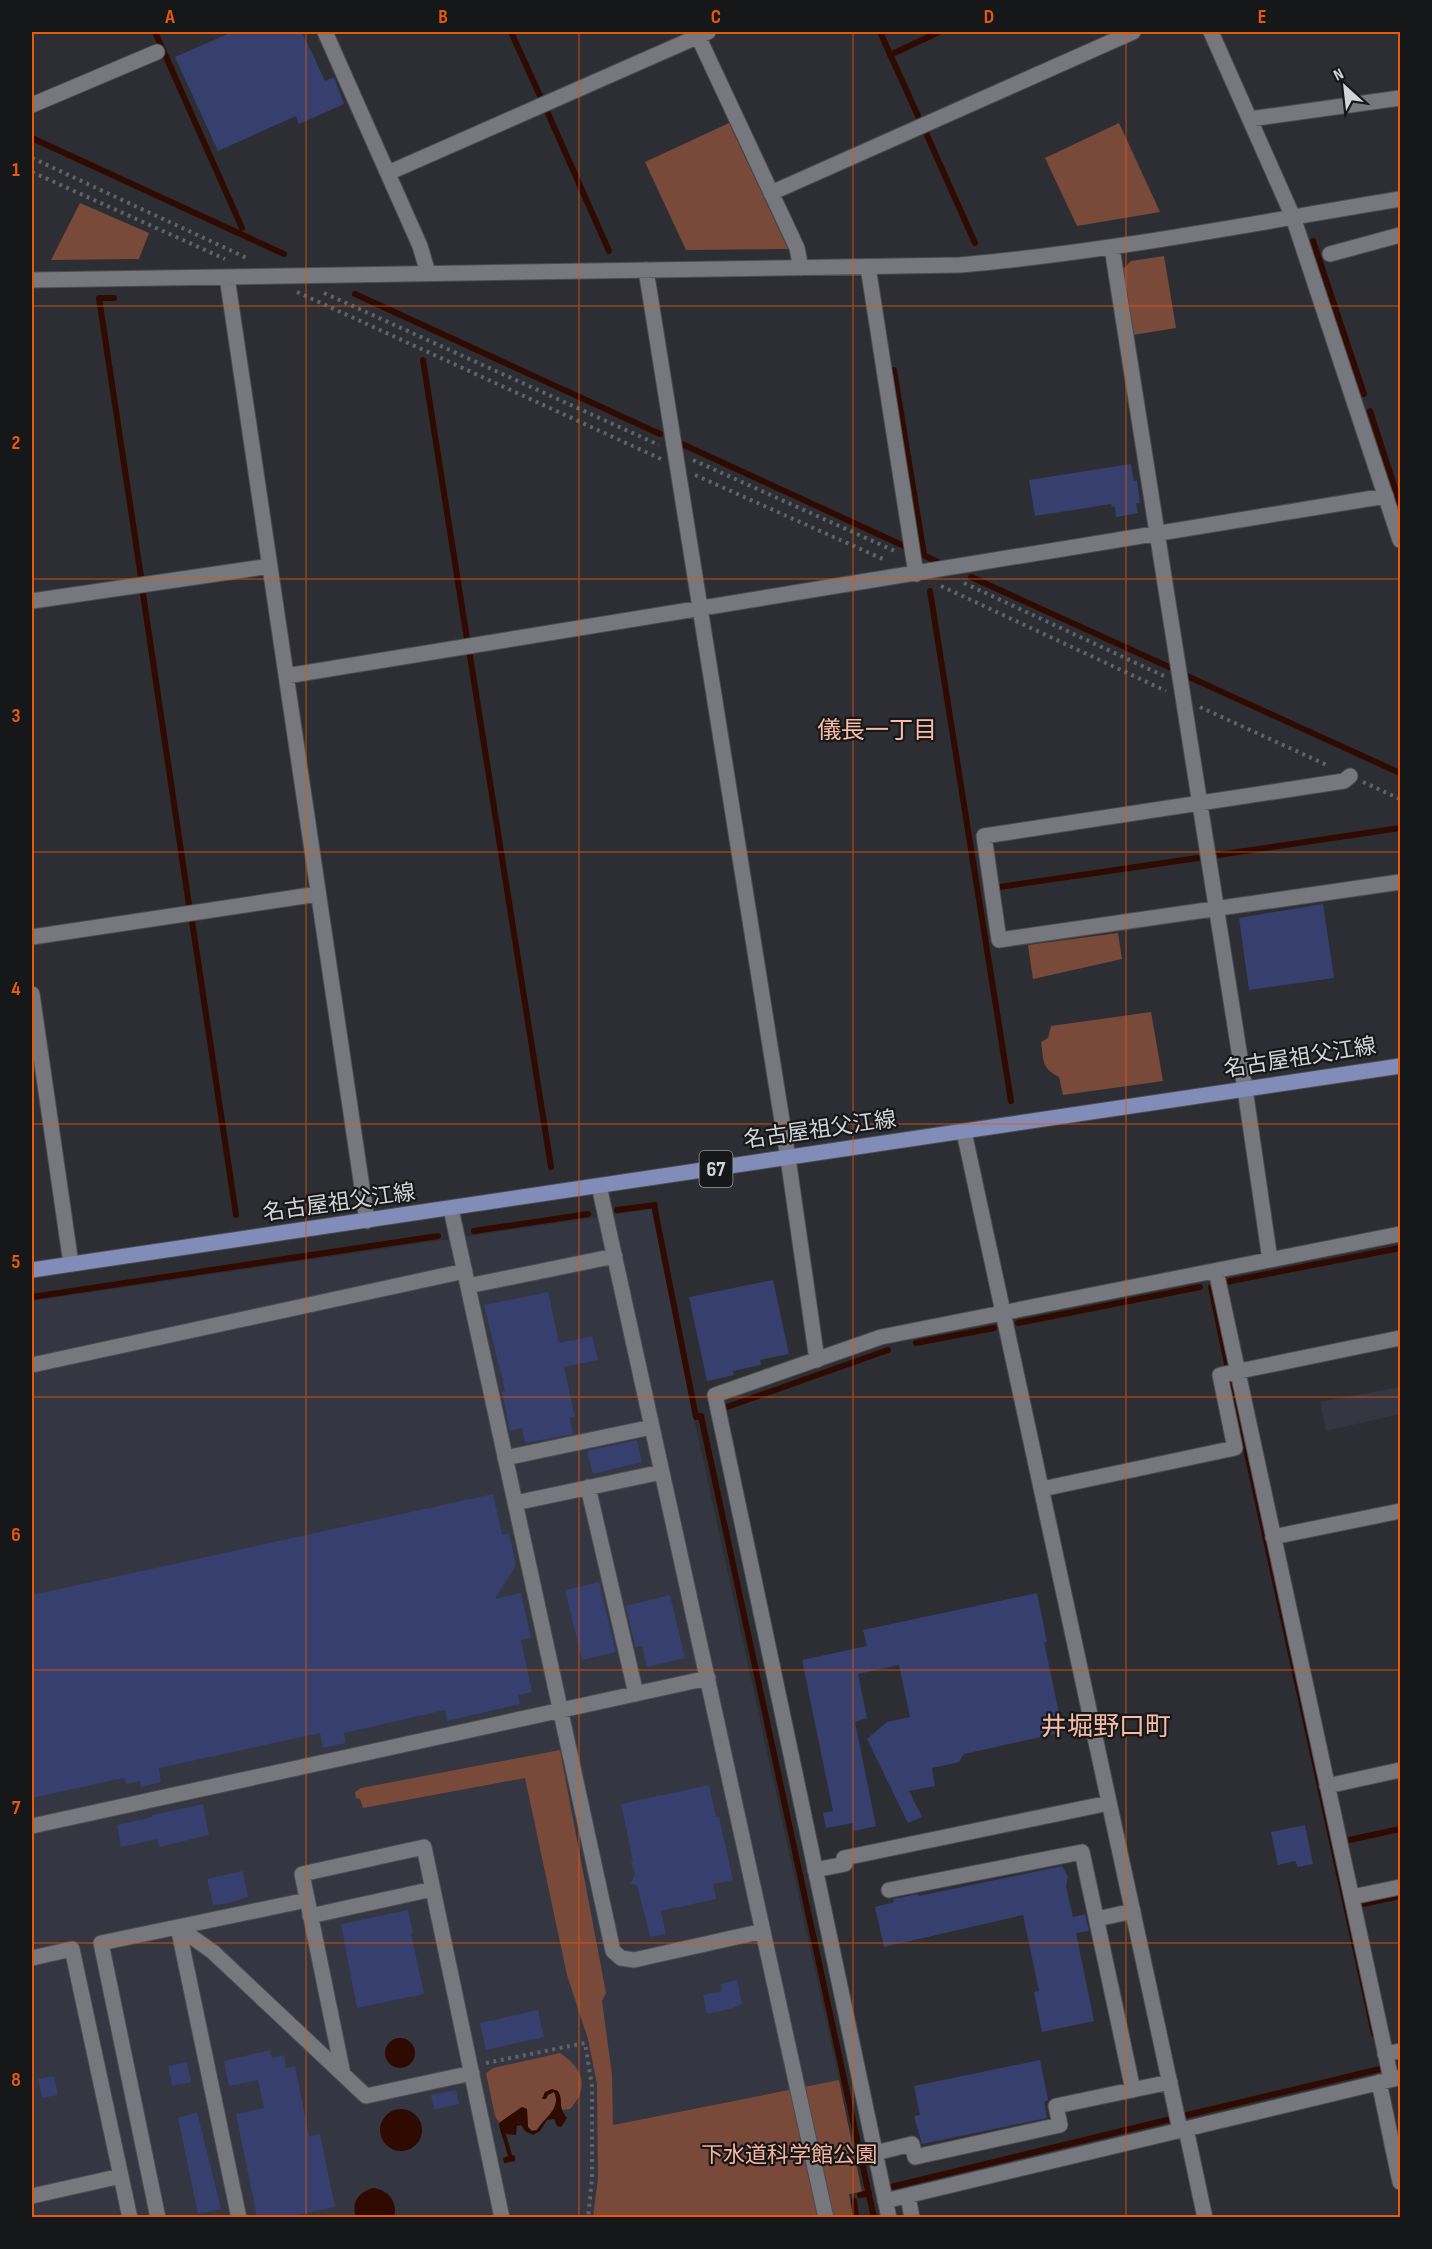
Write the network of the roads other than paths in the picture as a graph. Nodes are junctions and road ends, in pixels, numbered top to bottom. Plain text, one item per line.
1 (325, 32) edge
2 (1133, 32) edge
3 (1211, 32) edge
4 (700, 33) edge
5 (157, 51) dead end
6 (1401, 98) edge
7 (32, 105) edge
8 (1250, 119) junction
9 (388, 173) junction
10 (771, 193) junction
11 (1401, 199) edge
12 (1293, 217) junction
13 (1401, 235) edge
14 (1112, 248) junction
15 (1330, 254) dead end
16 (868, 267) junction
17 (801, 268) junction
18 (229, 269) junction
19 (646, 270) junction
20 (428, 273) junction
21 (32, 280) edge
22 (1386, 496) junction
23 (1157, 535) junction
24 (1401, 540) edge
25 (270, 566) junction
26 (915, 567) junction
27 (32, 601) edge
28 (700, 610) junction
29 (286, 676) junction
30 (1350, 776) road end
31 (1199, 802) junction
32 (1401, 882) edge
33 (318, 894) junction
34 (1216, 908) junction
35 (32, 937) edge
36 (32, 994) edge
37 (1401, 1066) edge
38 (1245, 1089) junction
39 (964, 1132) junction
40 (788, 1158) junction
41 (599, 1186) junction
42 (451, 1209) junction
43 (367, 1221) junction
44 (1401, 1234) edge
45 (615, 1256) junction
46 (1270, 1260) junction
47 (71, 1264) junction
48 (32, 1270) edge
49 (1216, 1271) junction
50 (466, 1278) junction
51 (1003, 1313) junction
52 (1401, 1338) edge
53 (817, 1360) junction
54 (32, 1365) edge
55 (1237, 1371) junction
56 (652, 1427) junction
57 (505, 1458) junction
58 (662, 1472) junction
59 (588, 1487) junction
60 (1042, 1490) junction
61 (515, 1503) junction
62 (1401, 1510) edge
63 (1273, 1537) junction
64 (708, 1678) junction
65 (636, 1694) junction
66 (561, 1711) junction
67 (1401, 1770) edge
68 (1327, 1786) junction
69 (1109, 1803) junction
70 (32, 1826) edge
71 (815, 1870) junction
72 (1401, 1887) edge
73 (433, 1889) junction
74 (889, 1890) dead end
75 (1352, 1897) junction
76 (307, 1900) junction
77 (1133, 1911) junction
78 (310, 1916) junction
79 (1097, 1918) junction
80 (178, 1927) junction
81 (763, 1930) junction
82 (32, 1958) edge
83 (1393, 2052) edge
84 (471, 2070) junction
85 (343, 2074) junction
86 (1390, 2080) edge
87 (1170, 2082) junction
88 (1133, 2090) junction
89 (1183, 2130) junction
90 (875, 2153) junction
91 (121, 2176) junction
92 (1401, 2182) edge
93 (32, 2196) edge
94 (908, 2196) junction
95 (885, 2201) junction
96 (130, 2217) edge
97 (158, 2217) edge
98 (239, 2217) edge
99 (502, 2217) edge
100 (826, 2217) edge
101 (889, 2217) edge
102 (912, 2217) edge
103 (1205, 2217) edge

1 - 9 street
2 - 10 street
3 - 8 street
4 - 9 street
4 - 10 street
5 - 7 street
6 - 8 street
8 - 12 street
9 - 20 street
10 - 17 street
11 - 12 street
12 - 14 street
12 - 22 street
13 - 15 street
14 - 16 street
14 - 23 street
16 - 17 street
16 - 26 street
17 - 19 street
18 - 20 street
18 - 21 street
18 - 25 street
19 - 20 street
19 - 28 street
22 - 23 street
22 - 24 street
23 - 26 street
23 - 31 street
25 - 27 street
25 - 29 street
26 - 28 street
28 - 29 street
28 - 40 street
29 - 33 street
30 - 31 street
31 - 34 street
31 - 34 street
32 - 34 street
33 - 35 street
33 - 43 street
34 - 38 street
36 - 47 street
37 - 38 main road, 名古屋祖父江線 / 67
38 - 39 main road, 名古屋祖父江線 / 67
38 - 46 street
39 - 40 main road, 名古屋祖父江線 / 67
39 - 51 street
40 - 41 main road, 名古屋祖父江線 / 67
40 - 53 street
41 - 42 main road, 名古屋祖父江線 / 67
41 - 45 street
42 - 43 main road, 名古屋祖父江線 / 67
42 - 50 street
43 - 47 main road, 名古屋祖父江線 / 67
44 - 46 street
45 - 50 street
45 - 56 street
46 - 49 street
47 - 48 main road, 名古屋祖父江線 / 67
49 - 51 street
49 - 55 street
50 - 54 street
50 - 57 street
51 - 53 street
51 - 60 street
52 - 55 street
53 - 71 street
55 - 60 street
55 - 63 street
56 - 57 street
56 - 58 street
57 - 61 street
58 - 59 street
58 - 64 street
59 - 61 street
59 - 65 street
60 - 69 street
61 - 66 street
62 - 63 street
63 - 68 street
64 - 65 street
64 - 81 street
65 - 66 street
66 - 70 street
66 - 81 street
67 - 68 street
68 - 75 street
69 - 71 street
69 - 77 street
71 - 90 street
72 - 75 street
73 - 76 street
73 - 78 street
73 - 84 street
74 - 79 street
75 - 83 street
76 - 78 street
76 - 80 street
77 - 79 street
77 - 87 street
78 - 85 street
79 - 88 street
80 - 85 street
80 - 97 street
80 - 98 street
81 - 100 street
82 - 91 street
83 - 86 street
84 - 85 street
84 - 99 street
86 - 89 street
86 - 92 street
87 - 88 street
87 - 89 street
88 - 90 street
89 - 94 street
89 - 103 street
90 - 95 street
91 - 93 street
91 - 96 street
94 - 95 street
94 - 102 street
95 - 101 street

